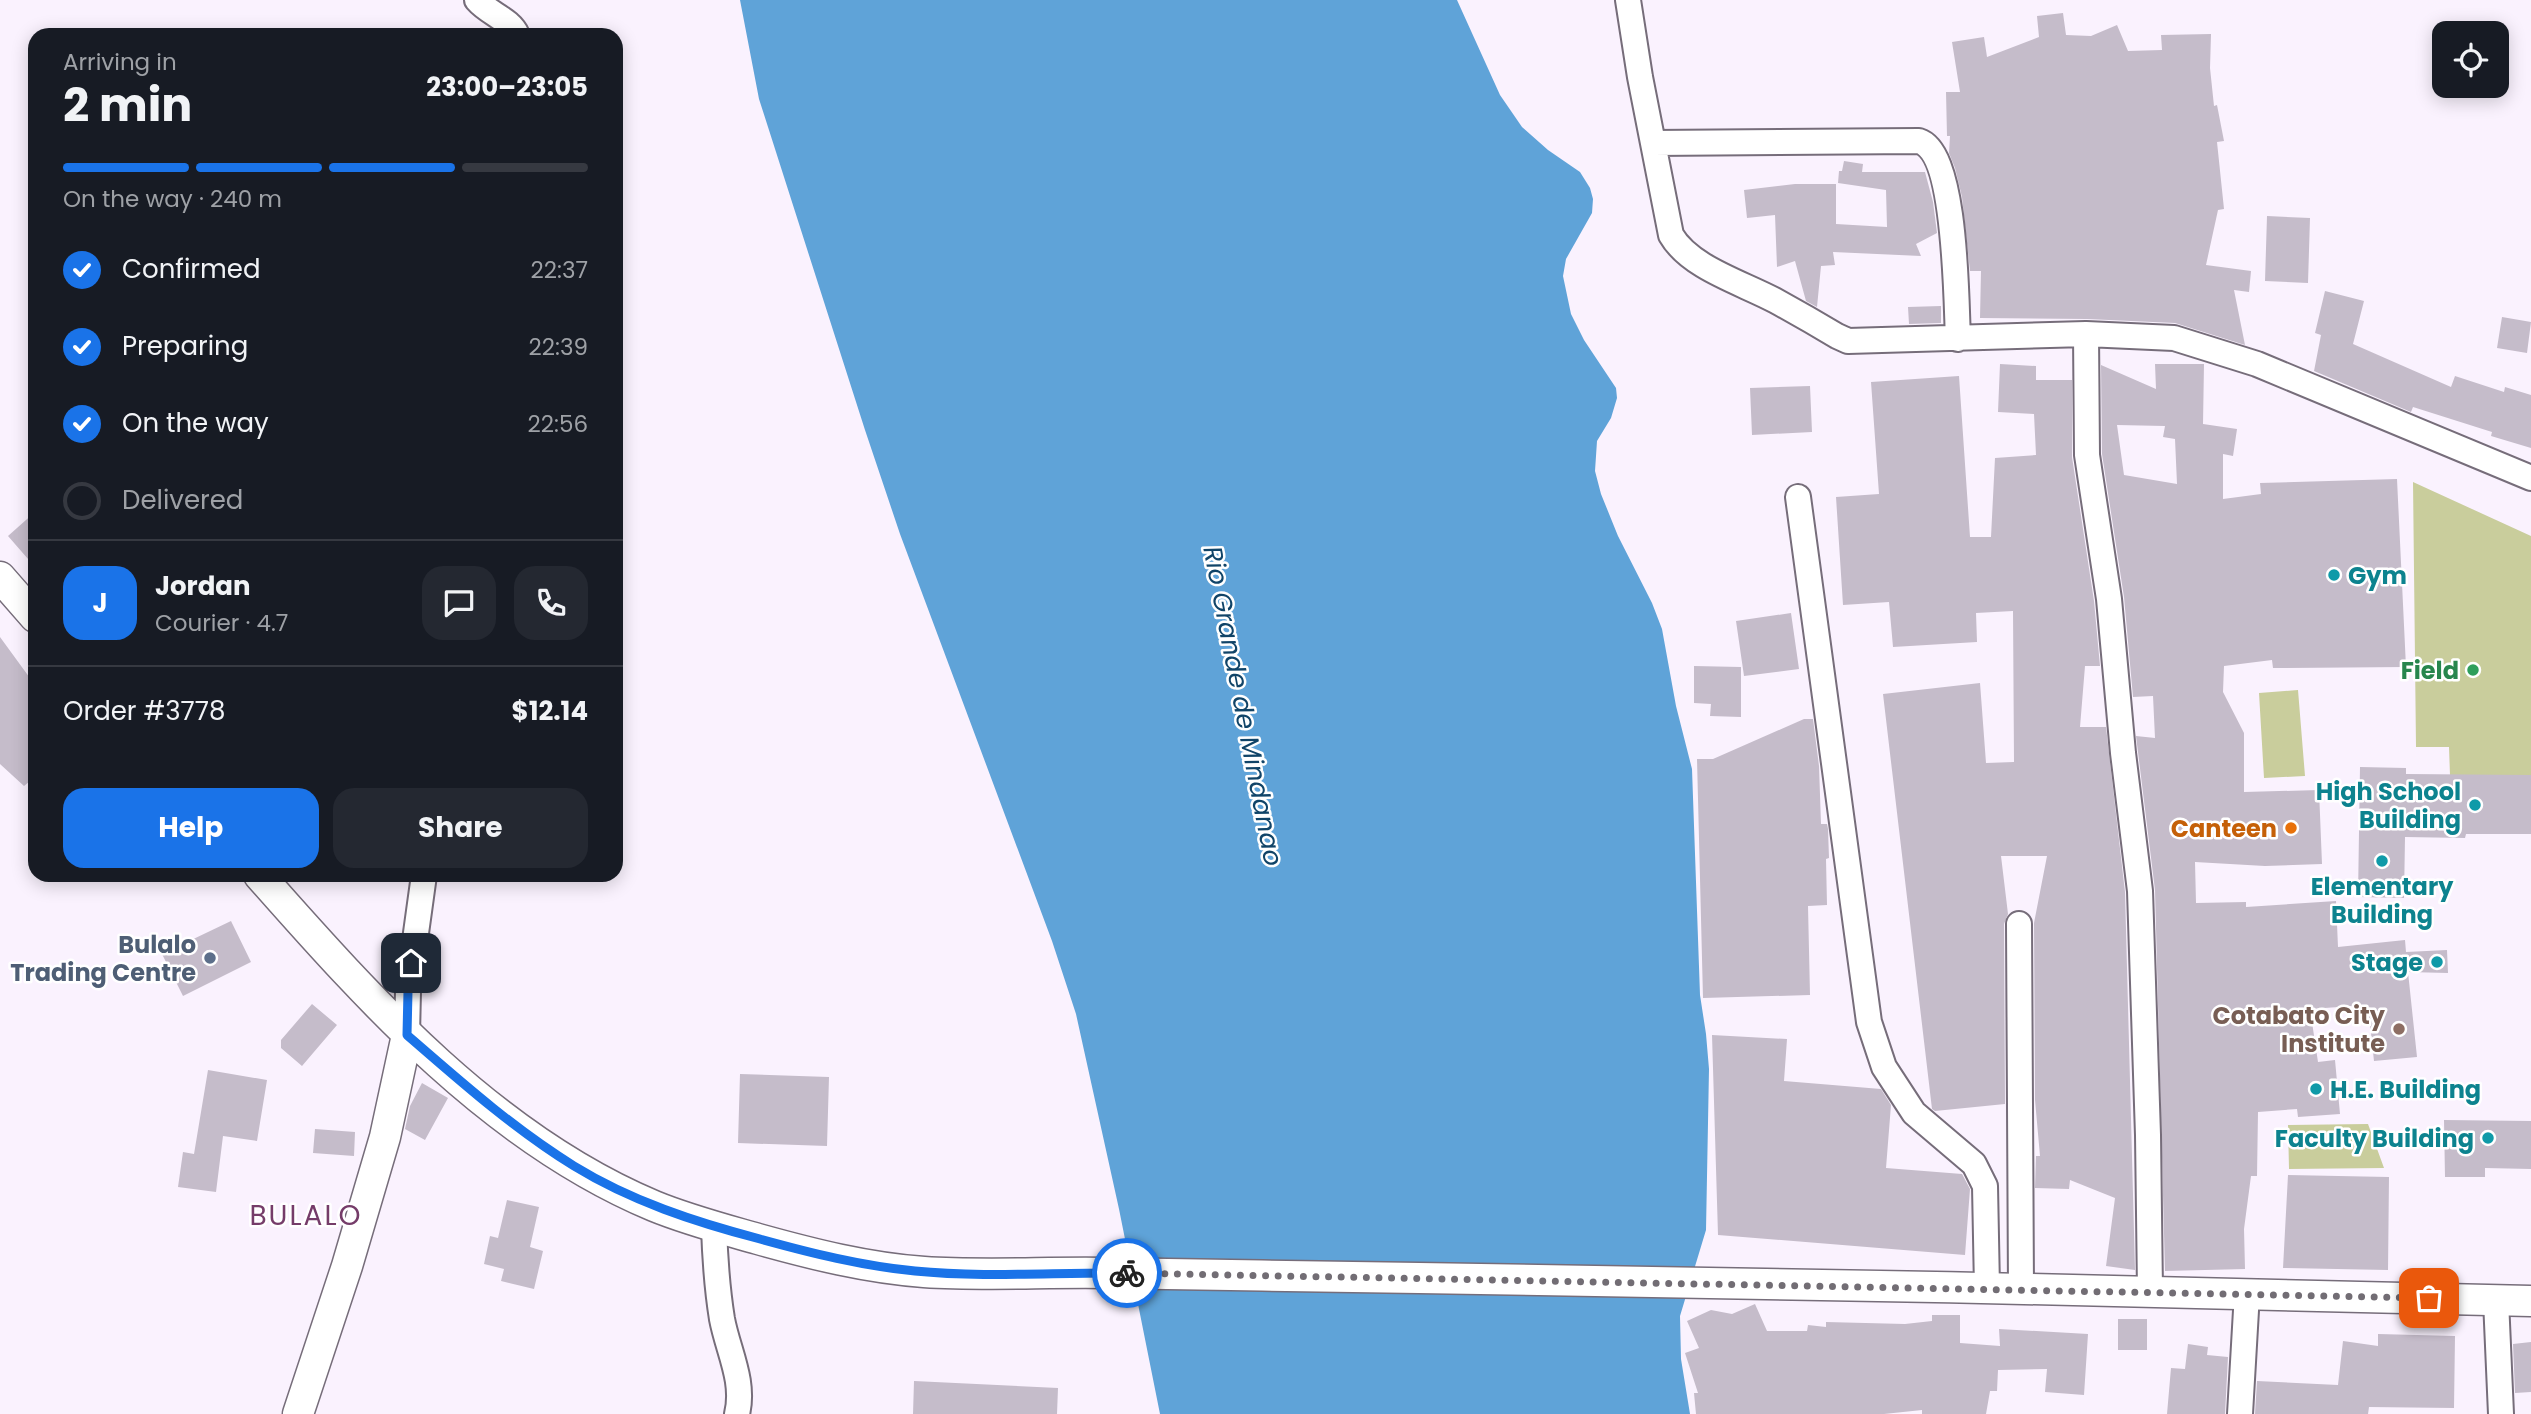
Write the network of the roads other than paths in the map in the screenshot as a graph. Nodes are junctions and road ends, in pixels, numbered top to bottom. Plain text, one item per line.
1 (477, 0) edge
2 (1628, 0) edge
3 (514, 28) edge
4 (1653, 143) junction
5 (2086, 334) junction
6 (1958, 339) junction
7 (2531, 478) edge
8 (1798, 497) dead end
9 (0, 577) edge
10 (28, 609) edge
11 (266, 882) edge
12 (423, 882) edge
13 (2019, 924) dead end
14 (407, 1035) junction
15 (714, 1227) junction
16 (1987, 1288) junction
17 (2021, 1289) junction
18 (2150, 1291) junction
19 (2247, 1293) junction
20 (2496, 1300) junction
21 (2531, 1301) edge
22 (298, 1414) edge
23 (737, 1414) edge
24 (2240, 1414) edge
25 (2501, 1414) edge

1 - 3 street
2 - 4 street
4 - 6 street
4 - 6 street
5 - 6 street
5 - 7 street
5 - 18 street
8 - 16 street
9 - 10 street
11 - 14 street
12 - 14 street
13 - 17 street
14 - 15 street
14 - 22 street
15 - 16 street
15 - 23 street
16 - 17 street
17 - 18 street
18 - 19 street
19 - 20 street
19 - 24 street
20 - 21 street
20 - 25 street

